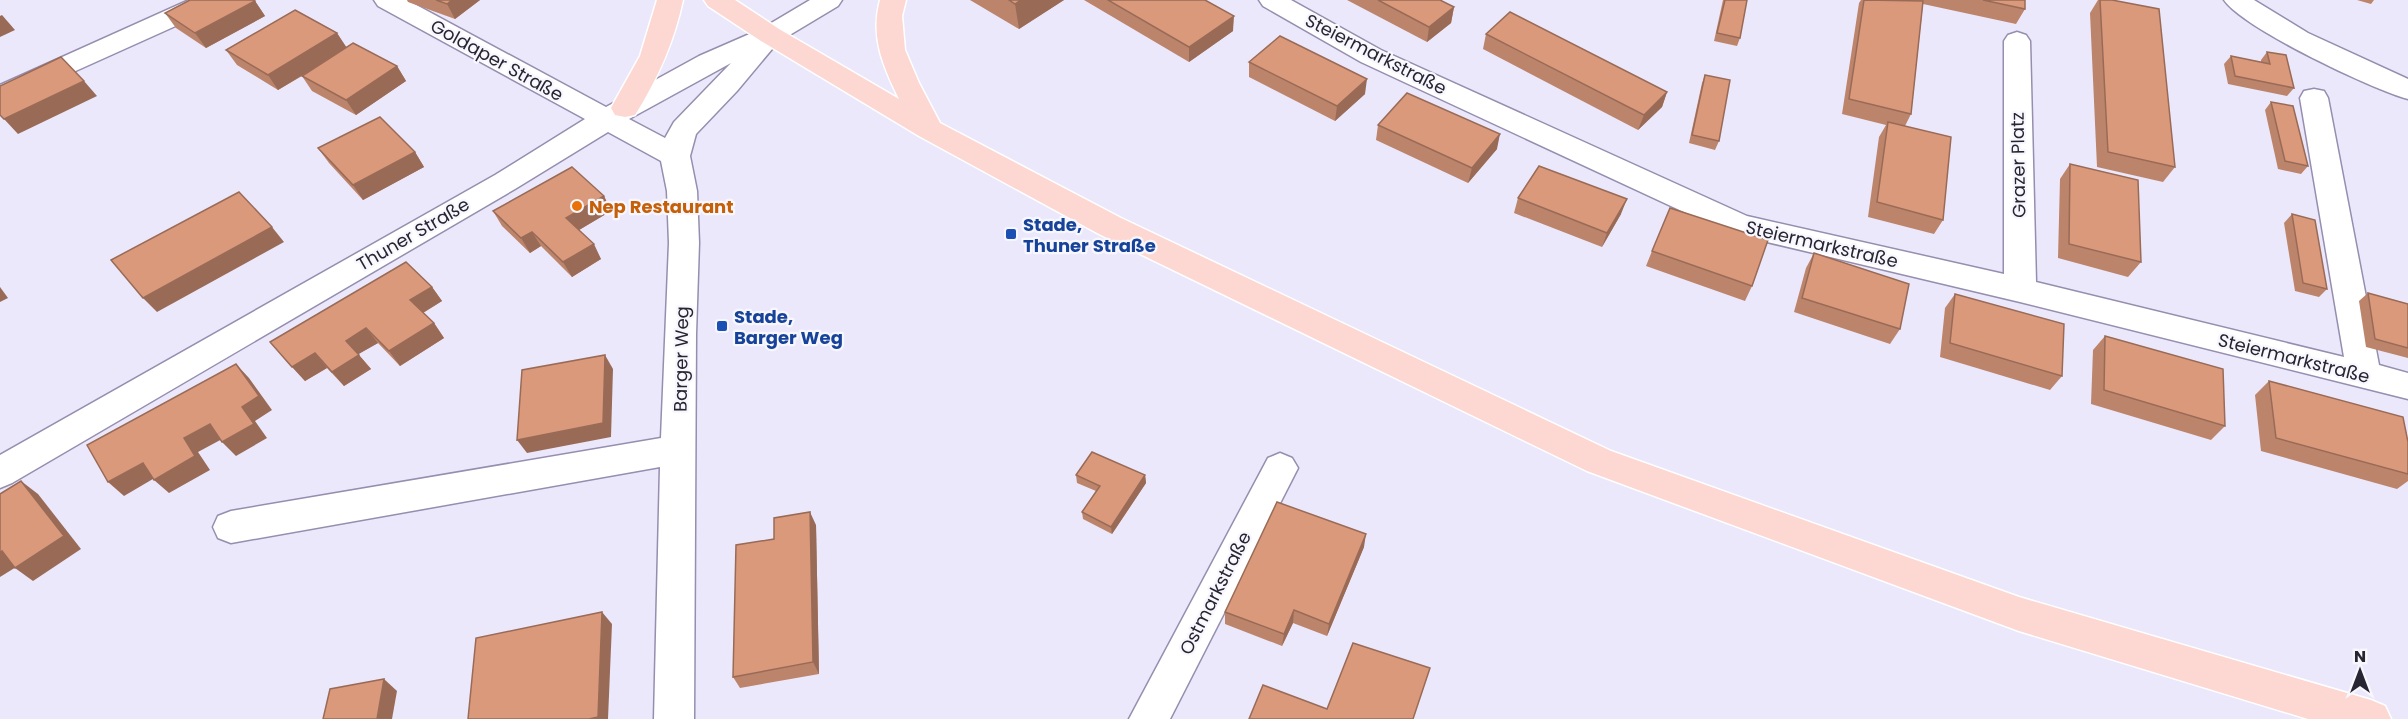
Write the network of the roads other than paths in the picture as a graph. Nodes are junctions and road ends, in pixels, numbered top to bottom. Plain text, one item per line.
1 (211, 0) edge
2 (387, 0) edge
3 (670, 0) edge
4 (717, 0) edge
5 (829, 0) edge
6 (893, 0) edge
7 (1272, 0) edge
8 (2237, 0) edge
9 (770, 35) junction
10 (2017, 41) dead end
11 (2408, 90) edge
12 (0, 96) edge
13 (2314, 98) dead end
14 (616, 114) junction
15 (929, 129) junction
16 (675, 156) junction
17 (2020, 290) junction
18 (2364, 375) junction
19 (2408, 386) edge
20 (679, 448) junction
21 (1280, 468) dead end
22 (0, 473) edge
23 (231, 527) dead end
24 (674, 719) edge
25 (1149, 719) edge
26 (2371, 719) edge

1 - 12 street
2 - 14 street, Goldaper Straße
3 - 14 main road
4 - 9 main road
5 - 9 street, Thuner Straße
6 - 15 main road
7 - 17 street, Steiermarkstraße
8 - 11 street
9 - 14 street, Thuner Straße
9 - 15 main road
9 - 16 street
10 - 17 street, Grazer Platz
13 - 18 street
14 - 16 street, Goldaper Straße
14 - 22 street, Thuner Straße
15 - 26 main road
16 - 20 street, Barger Weg
17 - 18 street, Steiermarkstraße
18 - 19 street, Steiermarkstraße
20 - 23 street
20 - 24 street, Barger Weg
21 - 25 street, Ostmarkstraße

